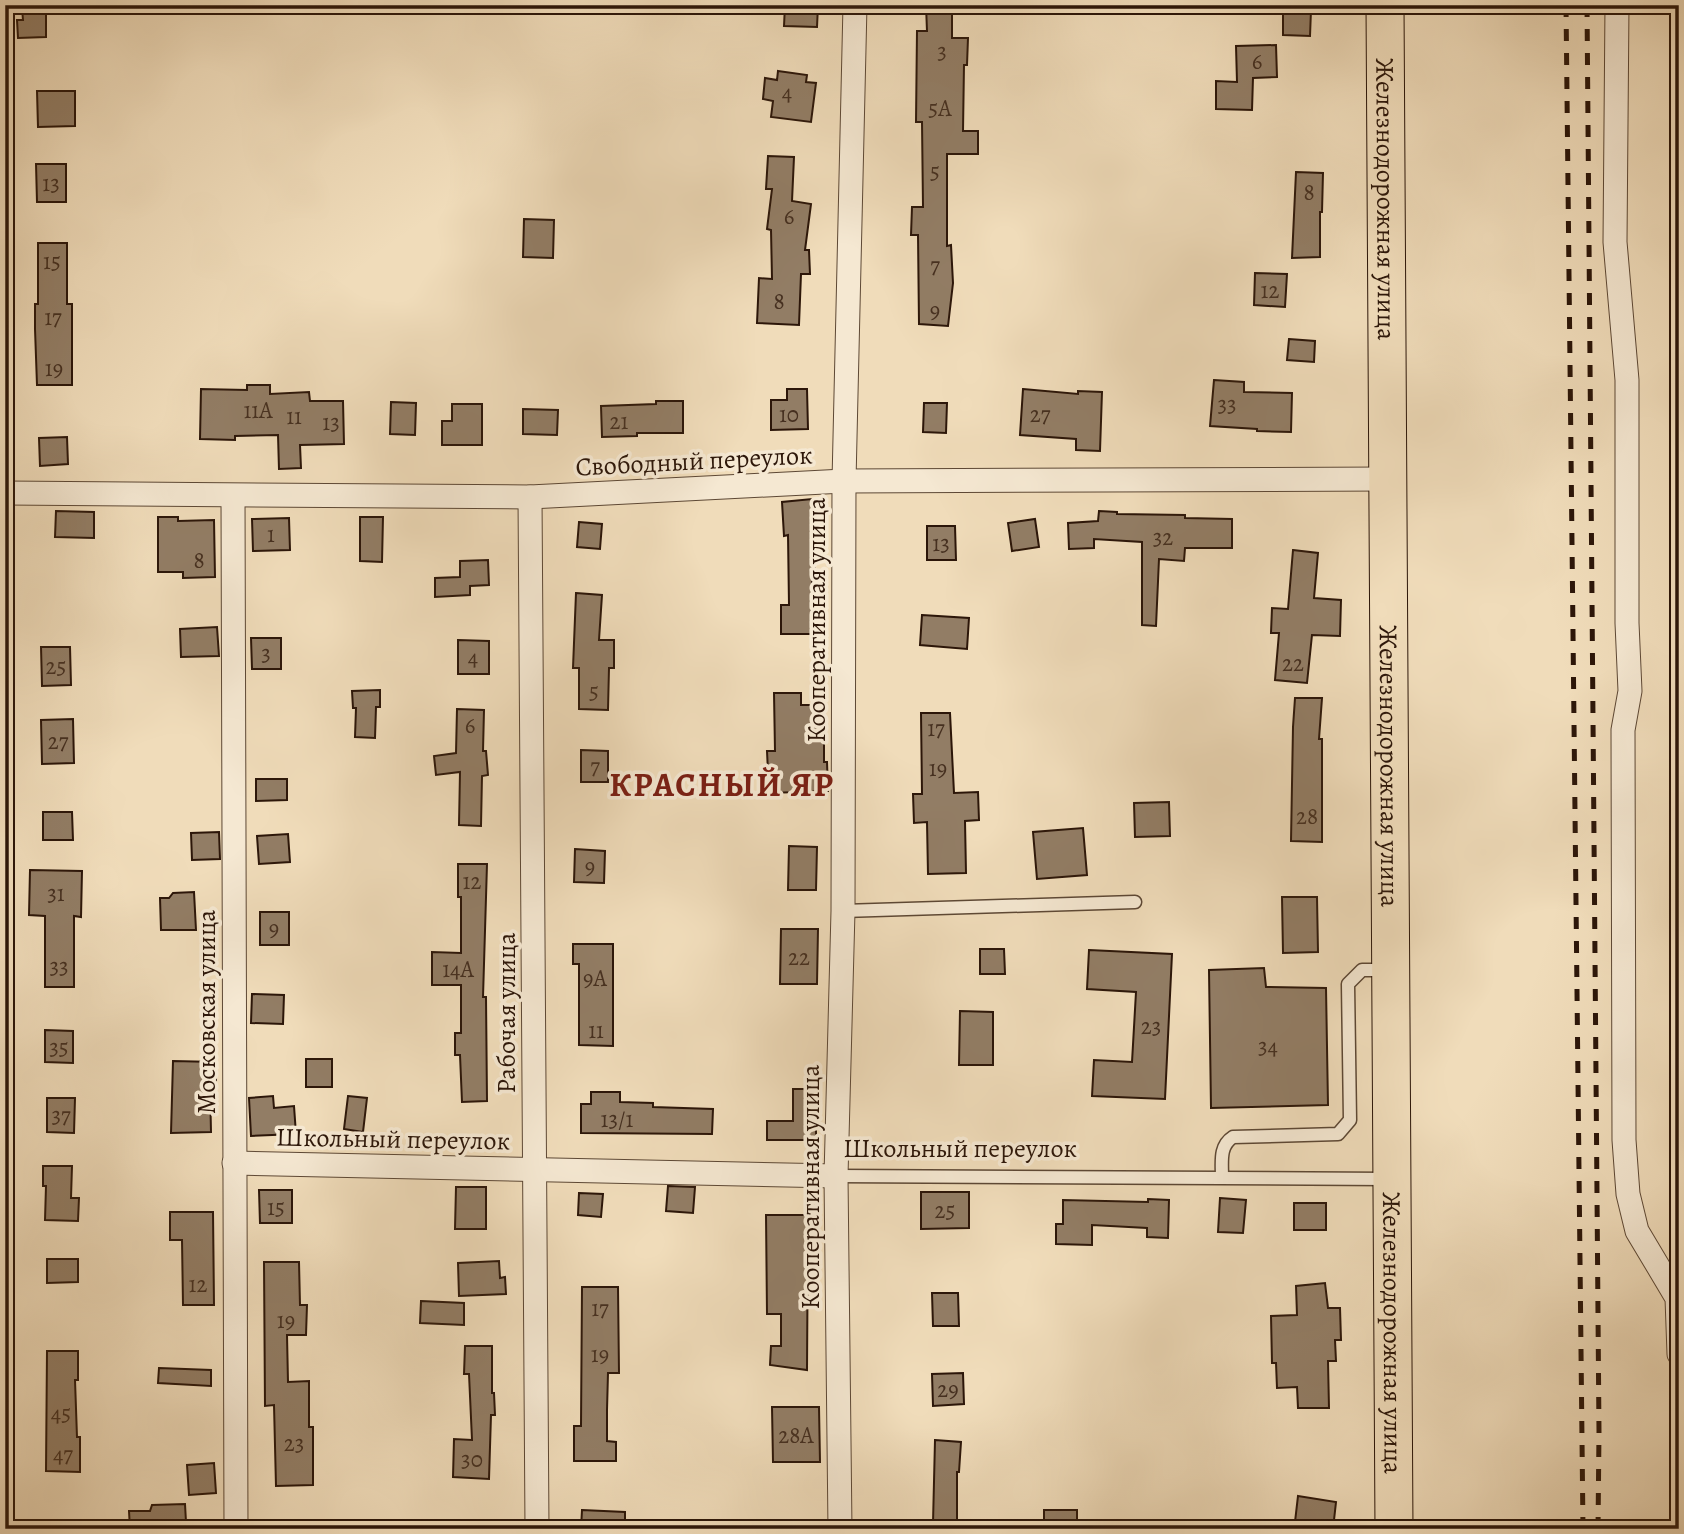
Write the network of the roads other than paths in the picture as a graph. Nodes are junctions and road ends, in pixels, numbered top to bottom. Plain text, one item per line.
1 (855, 5) edge
2 (1385, 5) edge
3 (1617, 5) edge
4 (1387, 479) junction
5 (845, 481) junction
6 (5, 493) edge
7 (233, 496) junction
8 (530, 497) junction
9 (1135, 902) dead end
10 (843, 911) junction
11 (1391, 970) junction
12 (234, 1163) junction
13 (535, 1170) junction
14 (836, 1176) junction
15 (1222, 1177) junction
16 (1391, 1179) junction
17 (1679, 1354) edge
18 (236, 1529) edge
19 (537, 1529) edge
20 (840, 1529) edge
21 (1394, 1529) edge

1 - 5 street, Кооперативная улица
2 - 4 main road, Железнодорожная улица
3 - 17 street
4 - 5 street, Свободный переулок
4 - 11 main road, Железнодорожная улица
5 - 8 street, Свободный переулок
5 - 10 street, Кооперативная улица
6 - 7 street, Свободный переулок
7 - 8 street, Свободный переулок
7 - 12 street, Московская улица
8 - 13 street, Рабочая улица
9 - 10 lane
10 - 14 street, Кооперативная улица
11 - 15 lane
11 - 16 main road, Железнодорожная улица
12 - 13 street, Школьный переулок
12 - 18 street, Московская улица
13 - 14 street, Школьный переулок
13 - 19 street, Рабочая улица
14 - 15 lane, Школьный переулок
14 - 20 street, Кооперативная улица
15 - 16 lane, Школьный переулок
16 - 21 main road, Железнодорожная улица

